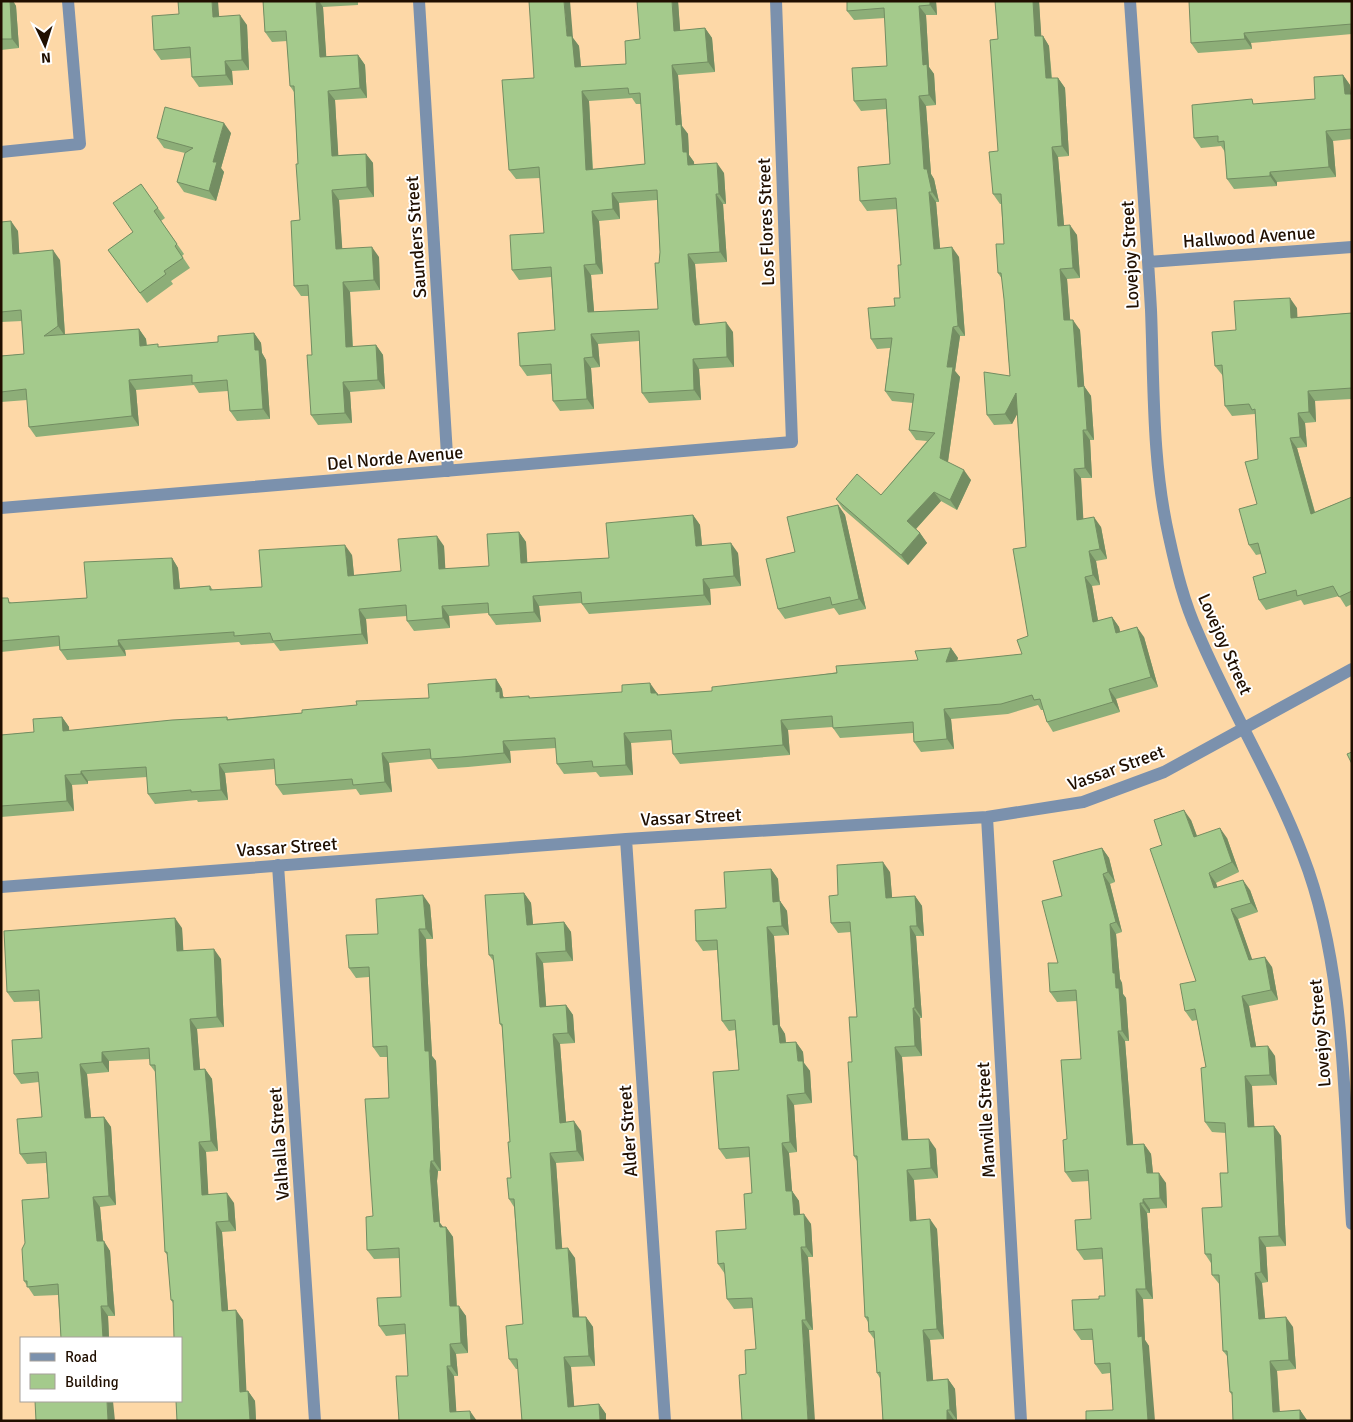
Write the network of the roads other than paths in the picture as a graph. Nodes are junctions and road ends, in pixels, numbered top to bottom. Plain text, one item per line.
1 (68, 1) edge
2 (419, 1) edge
3 (776, 1) edge
4 (1130, 1) edge
5 (1, 152) edge
6 (1352, 247) edge
7 (1148, 262) junction
8 (792, 442) joint
9 (448, 471) junction
10 (1, 508) edge
11 (1352, 669) edge
12 (1244, 729) junction
13 (987, 817) junction
14 (626, 839) junction
15 (278, 865) junction
16 (1, 886) edge
17 (1352, 1224) edge
18 (315, 1421) edge
19 (665, 1421) edge
20 (1021, 1421) edge

1 - 5 street
2 - 9 street, Saunders Street
3 - 8 street, Los Flores Street
4 - 7 street, Lovejoy Street
6 - 7 street, Hallwood Avenue
7 - 12 street, Lovejoy Street
8 - 9 street, Del Norde Avenue
9 - 10 street, Del Norde Avenue
11 - 12 street, Vassar Street
12 - 13 street, Vassar Street
12 - 17 street, Lovejoy Street
13 - 14 street, Vassar Street
13 - 20 street, Manville Street
14 - 15 street, Vassar Street
14 - 19 street, Alder Street
15 - 16 street, Vassar Street
15 - 18 street, Valhalla Street

